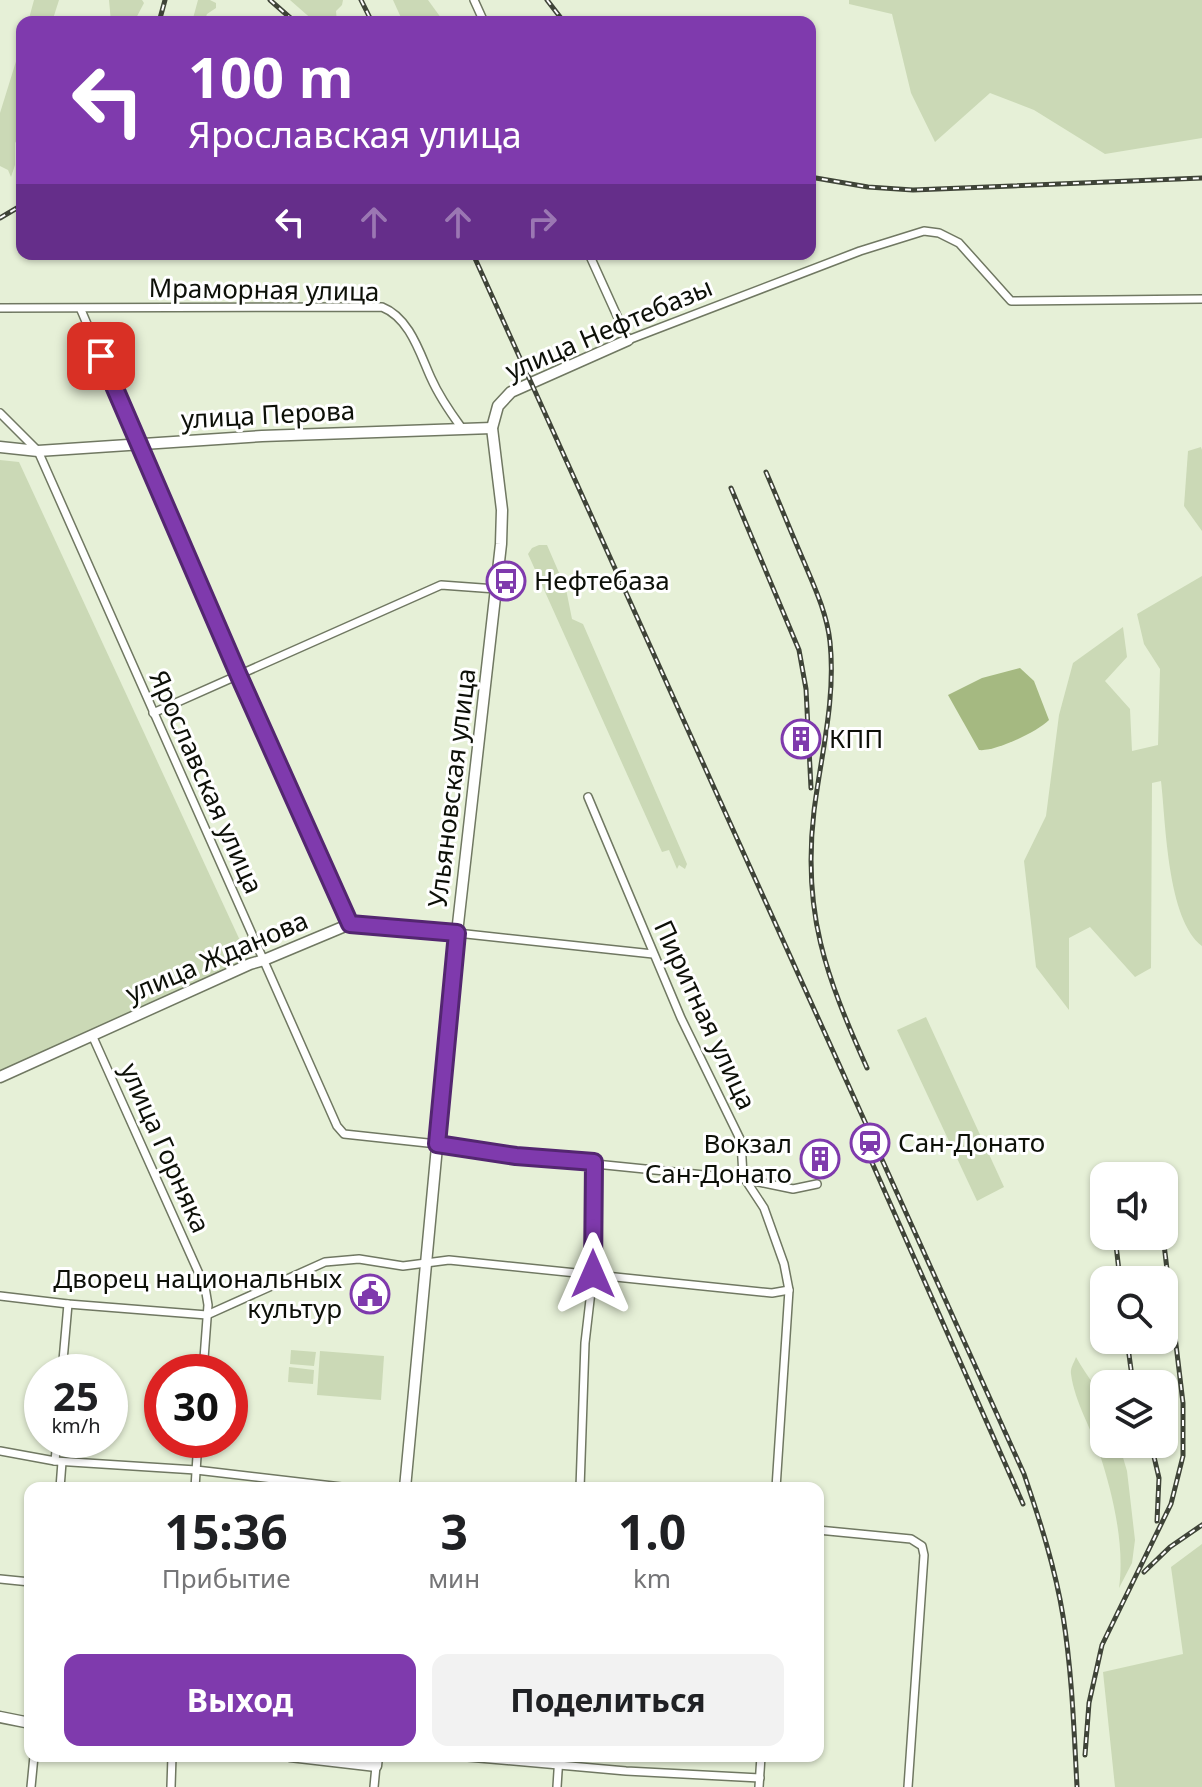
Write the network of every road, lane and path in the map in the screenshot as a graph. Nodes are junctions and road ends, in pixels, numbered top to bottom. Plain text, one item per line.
1 (592, 260) edge
2 (1202, 299) edge
3 (0, 308) edge
4 (81, 310) junction
5 (628, 340) junction
6 (0, 413) edge
7 (461, 427) junction
8 (492, 428) junction
9 (140, 446) junction
10 (0, 447) edge
11 (38, 451) junction
12 (496, 589) junction
13 (239, 676) junction
14 (153, 713) junction
15 (588, 797) dead end
16 (350, 924) junction
17 (457, 933) junction
18 (653, 954) junction
19 (264, 960) junction
20 (92, 1035) junction
21 (0, 1077) edge
22 (437, 1144) junction
23 (594, 1162) junction
24 (744, 1179) junction
25 (817, 1184) dead end
26 (425, 1263) junction
27 (593, 1274) junction
28 (789, 1290) junction
29 (0, 1296) edge
30 (68, 1304) junction
31 (207, 1315) junction
32 (64, 1354) edge
33 (204, 1354) edge
34 (0, 1451) edge
35 (59, 1458) edge
36 (197, 1458) edge
37 (59, 1462) junction
38 (196, 1470) junction
39 (60, 1482) edge
40 (195, 1482) edge
41 (299, 1482) edge
42 (406, 1482) edge
43 (580, 1482) edge
44 (776, 1482) edge
45 (824, 1531) edge
46 (0, 1579) edge
47 (24, 1581) edge
48 (0, 1717) edge
49 (24, 1722) edge
50 (33, 1762) edge
51 (172, 1762) edge
52 (376, 1762) edge
53 (518, 1762) edge
54 (559, 1762) edge
55 (761, 1762) edge
56 (559, 1766) junction
57 (759, 1782) edge
58 (31, 1787) edge
59 (171, 1787) edge
60 (374, 1787) edge
61 (557, 1787) edge
62 (908, 1787) edge

1 - 5 street
2 - 5 street, улица Нефтебазы
3 - 4 street, Мраморная улица
4 - 7 street, Мраморная улица
4 - 9 street
5 - 8 main road, улица Нефтебазы
6 - 11 street, Ярославская улица
7 - 8 main road, улица Перова
7 - 9 main road, улица Перова
8 - 12 main road, Ульяновская улица
9 - 11 main road, улица Перова
9 - 13 street
10 - 11 main road, улица Перова
11 - 14 street, Ярославская улица
12 - 13 street
12 - 17 main road, Ульяновская улица
13 - 14 street
13 - 16 street
14 - 19 street, Ярославская улица
15 - 18 street, Пиритная улица
16 - 17 main road, улица Жданова
16 - 19 main road, улица Жданова
17 - 18 street, улица Жданова
17 - 22 main road, Ульяновская улица
18 - 24 street, Пиритная улица
19 - 20 main road, улица Жданова
19 - 22 street, Ярославская улица
20 - 21 main road, улица Жданова
20 - 31 street, улица Горняка
22 - 23 street, Ярославская улица
22 - 26 main road, Ульяновская улица
23 - 24 street, Ярославская улица
23 - 27 street
24 - 25 street, Ярославская улица
24 - 28 street, Пиритная улица
26 - 27 street
26 - 31 street
26 - 42 main road, Ульяновская улица
27 - 28 street
27 - 43 street
28 - 44 street, Пиритная улица
29 - 30 street
30 - 31 street
30 - 32 street
31 - 33 street, улица Горняка
34 - 37 street
35 - 37 street
36 - 38 street
37 - 38 street
37 - 39 street
38 - 40 street
38 - 41 street
45 - 62 street
46 - 47 street
48 - 49 main road
50 - 58 street
51 - 59 street
52 - 60 street
53 - 56 street
54 - 56 street
55 - 57 street
56 - 57 street
56 - 61 street

